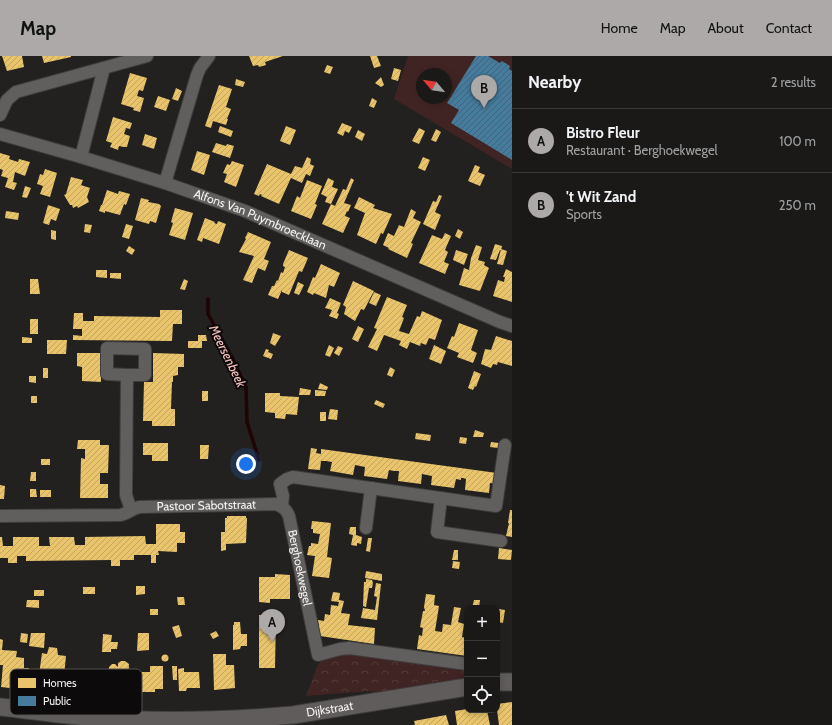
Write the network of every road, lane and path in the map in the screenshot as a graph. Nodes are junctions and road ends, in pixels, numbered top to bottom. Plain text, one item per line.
1 (147, 56) edge
2 (196, 56) edge
3 (209, 56) edge
4 (104, 68) junction
5 (200, 68) junction
6 (0, 114) edge
7 (0, 134) edge
8 (81, 157) junction
9 (165, 183) junction
10 (512, 326) edge
11 (127, 374) dead end
12 (505, 446) dead end
13 (371, 488) junction
14 (441, 498) junction
15 (282, 506) junction
16 (130, 510) junction
17 (0, 516) edge
18 (366, 528) dead end
19 (501, 541) dead end
20 (464, 664) edge
21 (500, 682) edge
22 (512, 682) edge
23 (464, 688) edge
24 (0, 707) edge
25 (10, 708) edge
26 (70, 715) edge
27 (293, 720) edge

1 - 4 street
2 - 5 street
3 - 5 street
4 - 6 street
4 - 8 street
5 - 9 street
7 - 8 street, Alfons Van Puymbroecklaan
8 - 9 street, Alfons Van Puymbroecklaan
9 - 10 street, Alfons Van Puymbroecklaan
11 - 16 street
12 - 14 street
13 - 14 street
13 - 15 street, Berghoekwegel
13 - 18 street
14 - 19 street
15 - 16 street, Pastoor Sabotstraat
15 - 20 street, Berghoekwegel
16 - 17 street, Pastoor Sabotstraat
21 - 22 main road
23 - 27 main road, Dijkstraat
24 - 25 main road, Dijkstraat
26 - 27 main road, Dijkstraat

